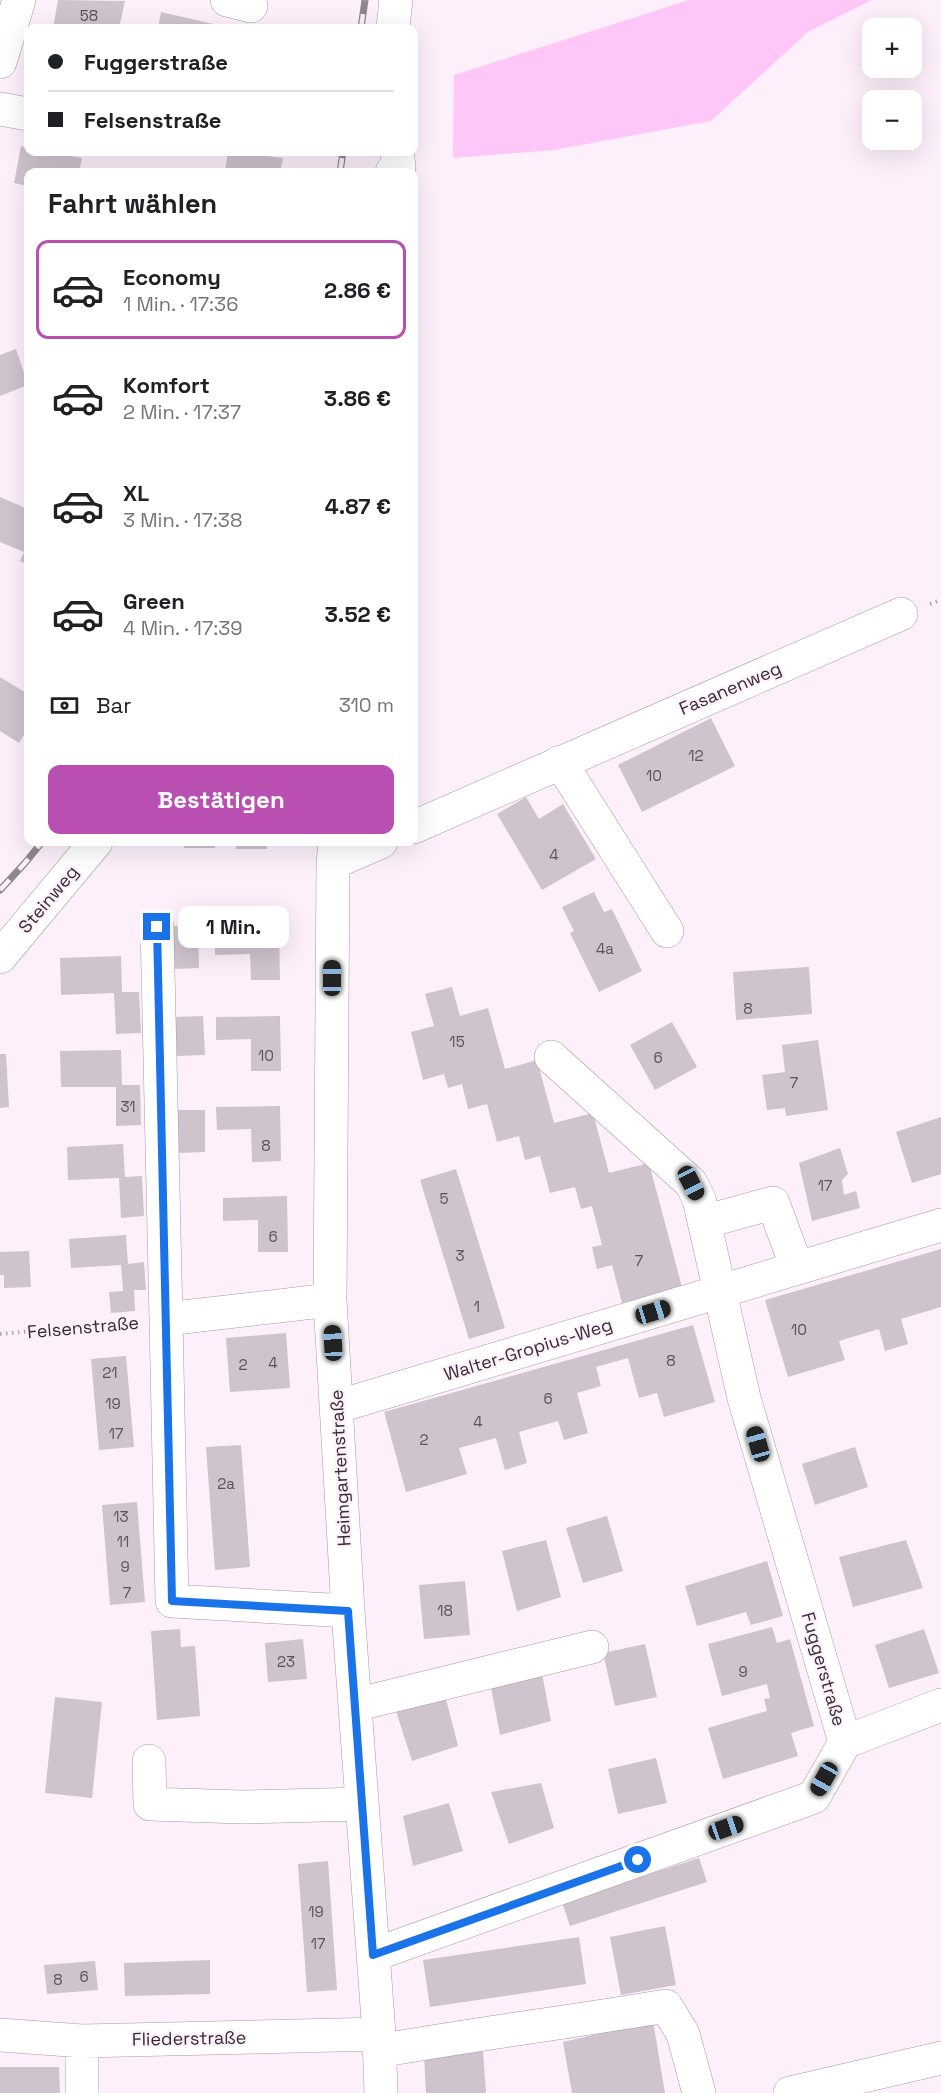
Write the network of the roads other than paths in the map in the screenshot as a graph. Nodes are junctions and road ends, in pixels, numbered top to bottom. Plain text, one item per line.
1 (19, 0) edge
2 (396, 0) edge
3 (393, 24) edge
4 (0, 62) edge
5 (0, 109) edge
6 (24, 113) edge
7 (901, 614) dead end
8 (560, 762) junction
9 (418, 825) edge
10 (93, 846) edge
11 (362, 846) edge
12 (334, 852) edge
13 (157, 927) dead end
14 (667, 932) dead end
15 (0, 957) edge
16 (550, 1057) dead end
17 (704, 1221) junction
18 (941, 1225) edge
19 (797, 1268) junction
20 (721, 1291) junction
21 (330, 1300) junction
22 (166, 1319) junction
23 (336, 1407) junction
24 (348, 1611) junction
25 (592, 1647) dead end
26 (355, 1705) junction
27 (941, 1705) edge
28 (845, 1742) junction
29 (149, 1761) dead end
30 (362, 1804) junction
31 (373, 1955) junction
32 (0, 2035) edge
33 (82, 2041) junction
34 (379, 2043) junction
35 (941, 2058) edge
36 (82, 2093) edge
37 (381, 2093) edge
38 (699, 2093) edge
39 (790, 2093) edge

1 - 4 street
2 - 3 street
5 - 6 street
7 - 8 street, Fasanenweg
8 - 9 street, Fasanenweg
8 - 14 street
10 - 15 street, Steinweg
11 - 12 street
12 - 21 street, Heimgartenstraße
13 - 22 street, Felsenstraße
16 - 17 street
17 - 19 street
17 - 20 street
18 - 19 street, Walter-Gropius-Weg
19 - 20 street, Walter-Gropius-Weg
20 - 23 street, Walter-Gropius-Weg
20 - 28 street, Fuggerstraße
21 - 22 street
21 - 23 street, Heimgartenstraße
22 - 24 street, Felsenstraße
23 - 24 street, Heimgartenstraße
24 - 26 street, Heimgartenstraße
25 - 26 street
26 - 30 street, Heimgartenstraße
27 - 28 street
28 - 31 street, Fuggerstraße
29 - 30 street
30 - 31 street, Heimgartenstraße
31 - 34 street, Heimgartenstraße
32 - 33 street, Fliederstraße
33 - 34 street, Fliederstraße
33 - 36 street
34 - 37 street, Heimgartenstraße
34 - 38 street, Fliederstraße
35 - 39 street

